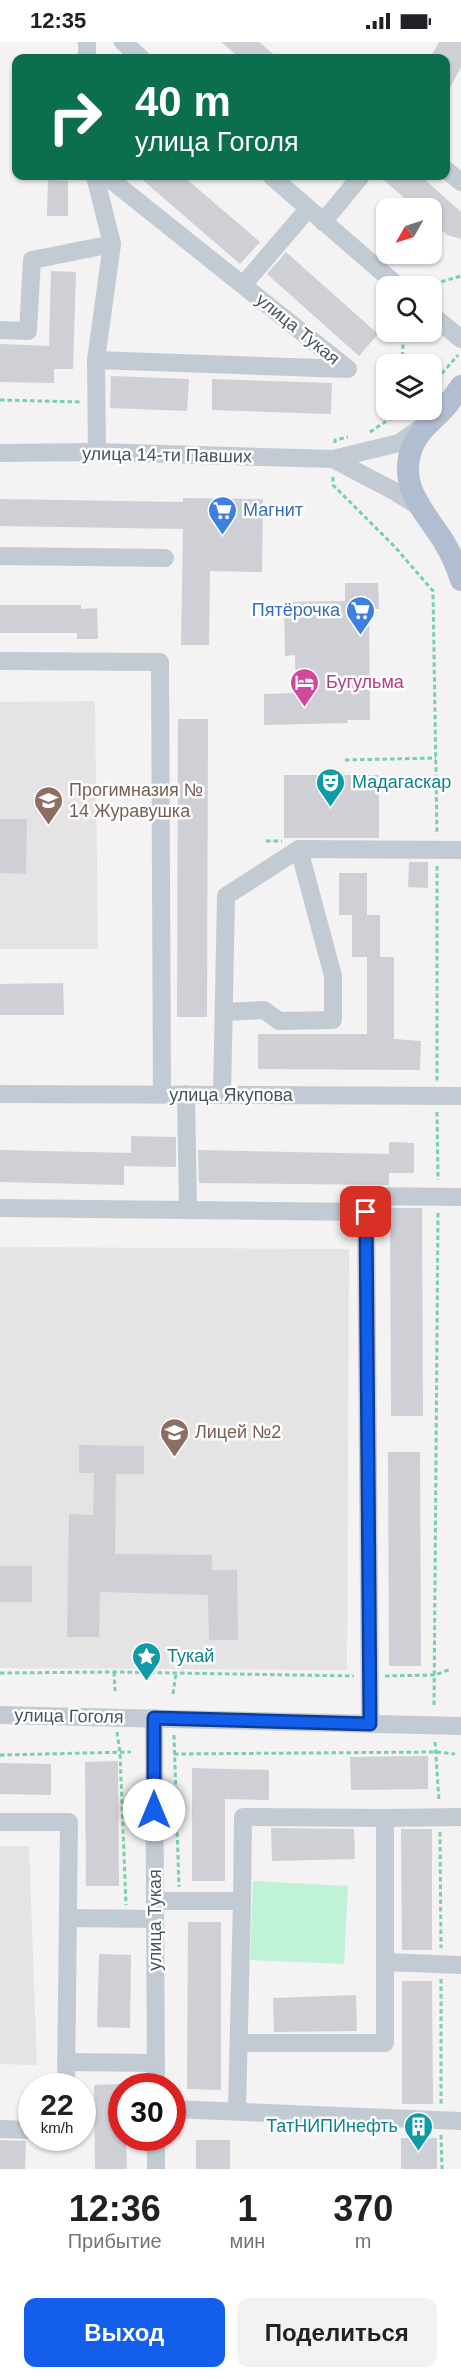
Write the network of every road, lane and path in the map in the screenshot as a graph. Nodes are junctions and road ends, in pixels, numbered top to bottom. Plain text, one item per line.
1 (123, 42) edge
2 (136, 54) edge
3 (96, 180) edge
4 (111, 180) edge
5 (276, 180) edge
6 (358, 180) edge
7 (308, 208) junction
8 (323, 222) junction
9 (112, 244) junction
10 (386, 276) edge
11 (461, 276) edge
12 (442, 282) edge
13 (243, 285) junction
14 (442, 323) edge
15 (0, 330) edge
16 (461, 339) edge
17 (461, 351) edge
18 (96, 360) junction
19 (442, 374) edge
20 (461, 386) edge
21 (0, 400) edge
22 (95, 402) junction
23 (442, 414) edge
24 (433, 420) edge
25 (436, 420) edge
26 (97, 452) junction
27 (0, 453) edge
28 (333, 459) junction
29 (422, 512) junction
30 (461, 537) edge
31 (394, 546) dead end
32 (0, 556) edge
33 (165, 558) dead end
34 (461, 580) edge
35 (0, 661) edge
36 (436, 758) junction
37 (345, 760) dead end
38 (299, 849) junction
39 (437, 850) junction
40 (461, 850) edge
41 (224, 1012) junction
42 (0, 1094) edge
43 (162, 1094) junction
44 (186, 1094) junction
45 (222, 1095) junction
46 (437, 1096) junction
47 (461, 1096) edge
48 (438, 1197) junction
49 (461, 1197) edge
50 (0, 1208) edge
51 (189, 1210) junction
52 (366, 1212) junction
53 (451, 1669) dead end
54 (114, 1672) junction
55 (0, 1673) edge
56 (176, 1673) junction
57 (435, 1675) junction
58 (369, 1676) junction
59 (116, 1691) dead end
60 (173, 1694) dead end
61 (435, 1705) dead end
62 (0, 1715) edge
63 (154, 1718) junction
64 (370, 1724) junction
65 (461, 1726) edge
66 (117, 1731) dead end
67 (174, 1735) dead end
68 (131, 1752) dead end
69 (120, 1753) junction
70 (174, 1754) junction
71 (455, 1754) dead end
72 (0, 1755) edge
73 (461, 1817) edge
74 (385, 1818) junction
75 (0, 1822) edge
76 (179, 1901) junction
77 (243, 1901) junction
78 (155, 1910) junction
79 (68, 1918) junction
80 (127, 1918) junction
81 (385, 1962) junction
82 (461, 1965) edge
83 (239, 2043) junction
84 (66, 2062) junction
85 (156, 2063) junction
86 (66, 2073) edge
87 (156, 2073) edge
88 (186, 2109) edge
89 (237, 2111) junction
90 (461, 2121) edge
91 (0, 2128) edge
92 (18, 2129) edge
93 (156, 2151) edge
94 (156, 2169) edge

1 - 2 street
3 - 9 street
4 - 13 street, улица Тукая
5 - 7 street
6 - 8 street
7 - 8 street
7 - 13 street
8 - 10 street
9 - 15 street
9 - 18 street
11 - 12 path
13 - 18 street, улица Тукая
14 - 16 street
17 - 19 path
18 - 22 street
20 - 23 main road
21 - 22 path
22 - 26 street
24 - 28 street
25 - 29 main road
26 - 27 street, улица 14-ти Павших
26 - 28 street, улица 14-ти Павших
28 - 29 street
29 - 30 main road
29 - 34 main road
31 - 36 path
32 - 33 street
35 - 43 street
36 - 37 path
36 - 39 path
38 - 39 street
38 - 41 street
38 - 41 street
39 - 40 street
39 - 46 path
41 - 45 street
42 - 43 street, улица Якупова
43 - 44 street, улица Якупова
44 - 45 street, улица Якупова
44 - 51 street
45 - 46 street, улица Якупова
46 - 47 street, улица Якупова
46 - 48 path
48 - 49 street
48 - 52 street
48 - 57 path
50 - 51 street
51 - 52 street
52 - 58 street
53 - 57 path
54 - 55 path
54 - 56 path
54 - 59 path
56 - 58 path
56 - 60 path
57 - 58 path
57 - 61 path
58 - 64 street
62 - 63 street, улица Гоголя
63 - 64 street, улица Гоголя
63 - 78 street, улица Тукая
64 - 65 street, улица Гоголя
66 - 69 path
67 - 70 path
68 - 69 path
69 - 72 path
69 - 80 path
70 - 71 path
70 - 76 path
73 - 74 street
74 - 77 street
74 - 81 street
75 - 79 street
76 - 77 street
76 - 78 street
77 - 83 street
78 - 80 street
78 - 85 street, улица Тукая
79 - 80 street
79 - 84 street
81 - 82 street
81 - 83 street
83 - 89 street
84 - 85 street
84 - 86 street
85 - 87 street, улица Тукая
88 - 89 street
89 - 90 street
91 - 92 street
93 - 94 street

